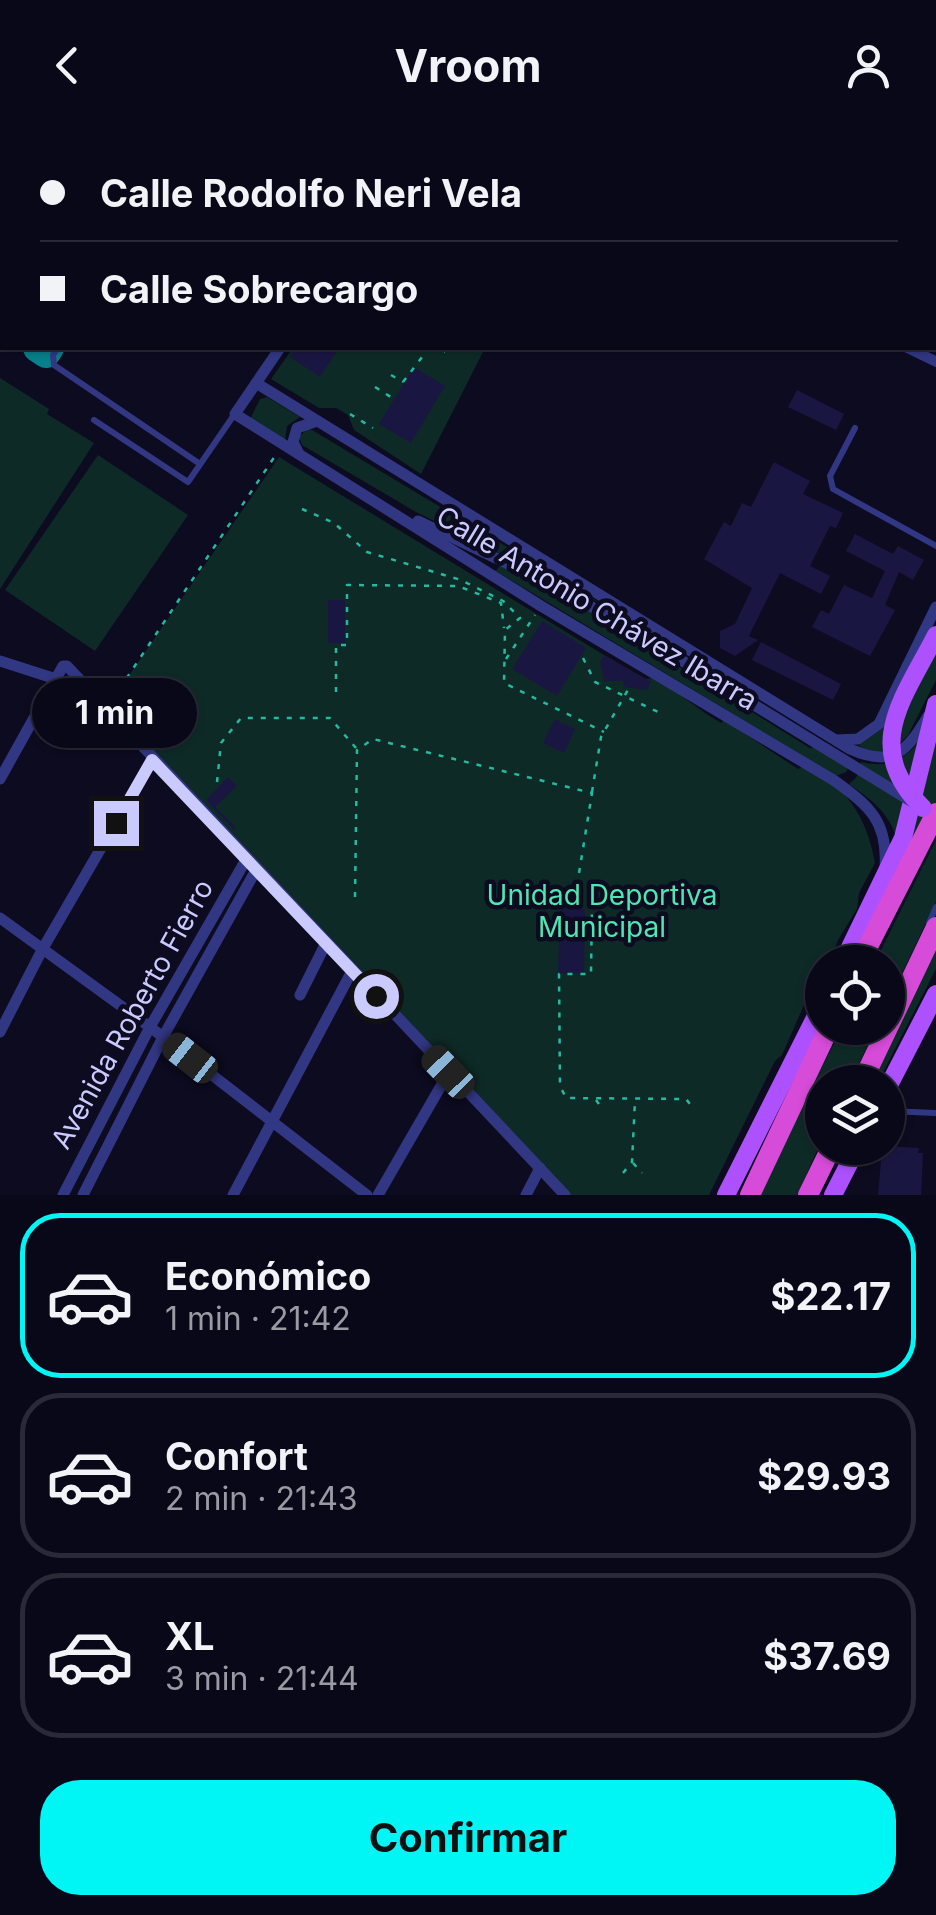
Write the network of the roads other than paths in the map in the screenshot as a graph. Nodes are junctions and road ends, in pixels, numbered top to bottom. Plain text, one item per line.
1 (56, 350) edge
2 (279, 350) edge
3 (908, 350) edge
4 (936, 362) edge
5 (256, 384) junction
6 (235, 414) junction
7 (94, 420) dead end
8 (317, 421) junction
9 (855, 428) dead end
10 (299, 454) junction
11 (200, 464) junction
12 (369, 498) junction
13 (936, 546) edge
14 (936, 607) edge
15 (936, 635) edge
16 (0, 662) edge
17 (56, 679) junction
18 (936, 704) edge
19 (832, 740) junction
20 (850, 749) junction
21 (152, 760) junction
22 (0, 779) edge
23 (835, 781) junction
24 (932, 811) edge
25 (936, 832) edge
26 (246, 858) junction
27 (256, 870) junction
28 (884, 878) junction
29 (936, 908) edge
30 (0, 918) edge
31 (936, 927) edge
32 (326, 943) junction
33 (851, 945) edge
34 (869, 945) edge
35 (870, 945) edge
36 (42, 950) junction
37 (352, 971) junction
38 (905, 974) edge
39 (936, 994) edge
40 (300, 995) dead end
41 (150, 1027) junction
42 (0, 1032) edge
43 (163, 1037) junction
44 (805, 1038) edge
45 (821, 1045) edge
46 (829, 1045) edge
47 (870, 1065) edge
48 (899, 1065) edge
49 (448, 1072) junction
50 (905, 1112) edge
51 (936, 1114) edge
52 (274, 1122) junction
53 (815, 1165) edge
54 (821, 1165) edge
55 (848, 1165) edge
56 (856, 1165) edge
57 (540, 1168) junction
58 (63, 1195) edge
59 (83, 1195) edge
60 (233, 1195) edge
61 (367, 1195) edge
62 (378, 1195) edge
63 (526, 1195) edge
64 (566, 1195) edge
65 (726, 1195) edge
66 (752, 1195) edge
67 (804, 1195) edge
68 (833, 1195) edge
69 (843, 1195) edge

1 - 11 lane
2 - 5 street
3 - 4 lane
5 - 6 street
5 - 8 street, Calle Antonio Chávez Ibarra
6 - 10 street, Calle Antonio Chávez Ibarra
6 - 11 lane
7 - 11 lane
8 - 10 street
8 - 19 street, Calle Antonio Chávez Ibarra
9 - 13 lane
10 - 12 street, Calle Antonio Chávez Ibarra
12 - 23 street, Calle Antonio Chávez Ibarra
12 - 24 street, bridge
14 - 19 street
15 - 24 main road, bridge
16 - 17 street
17 - 21 street
17 - 22 street
18 - 20 street
18 - 28 main road
19 - 20 street, Calle Antonio Chávez Ibarra
20 - 23 street
21 - 26 street
21 - 36 street
23 - 28 street, Calle Antonio Chávez Ibarra
24 - 34 highway
25 - 35 lane
26 - 27 street
26 - 41 street, Avenida Roberto Fierro
27 - 32 street
27 - 43 street, Avenida Roberto Fierro
28 - 33 main road
29 - 38 lane
30 - 36 street
31 - 47 highway
32 - 37 street
32 - 40 street
36 - 41 street
36 - 42 street
37 - 49 street
37 - 52 street
39 - 48 main road
41 - 43 street
41 - 58 street, Avenida Roberto Fierro
43 - 52 street
43 - 59 street, Avenida Roberto Fierro
44 - 65 main road
45 - 66 highway
46 - 66 lane
49 - 57 street
49 - 62 street
50 - 51 lane
52 - 60 street
52 - 61 street
53 - 67 lane
54 - 67 highway
55 - 68 main road
56 - 69 street
57 - 63 street
57 - 64 street

